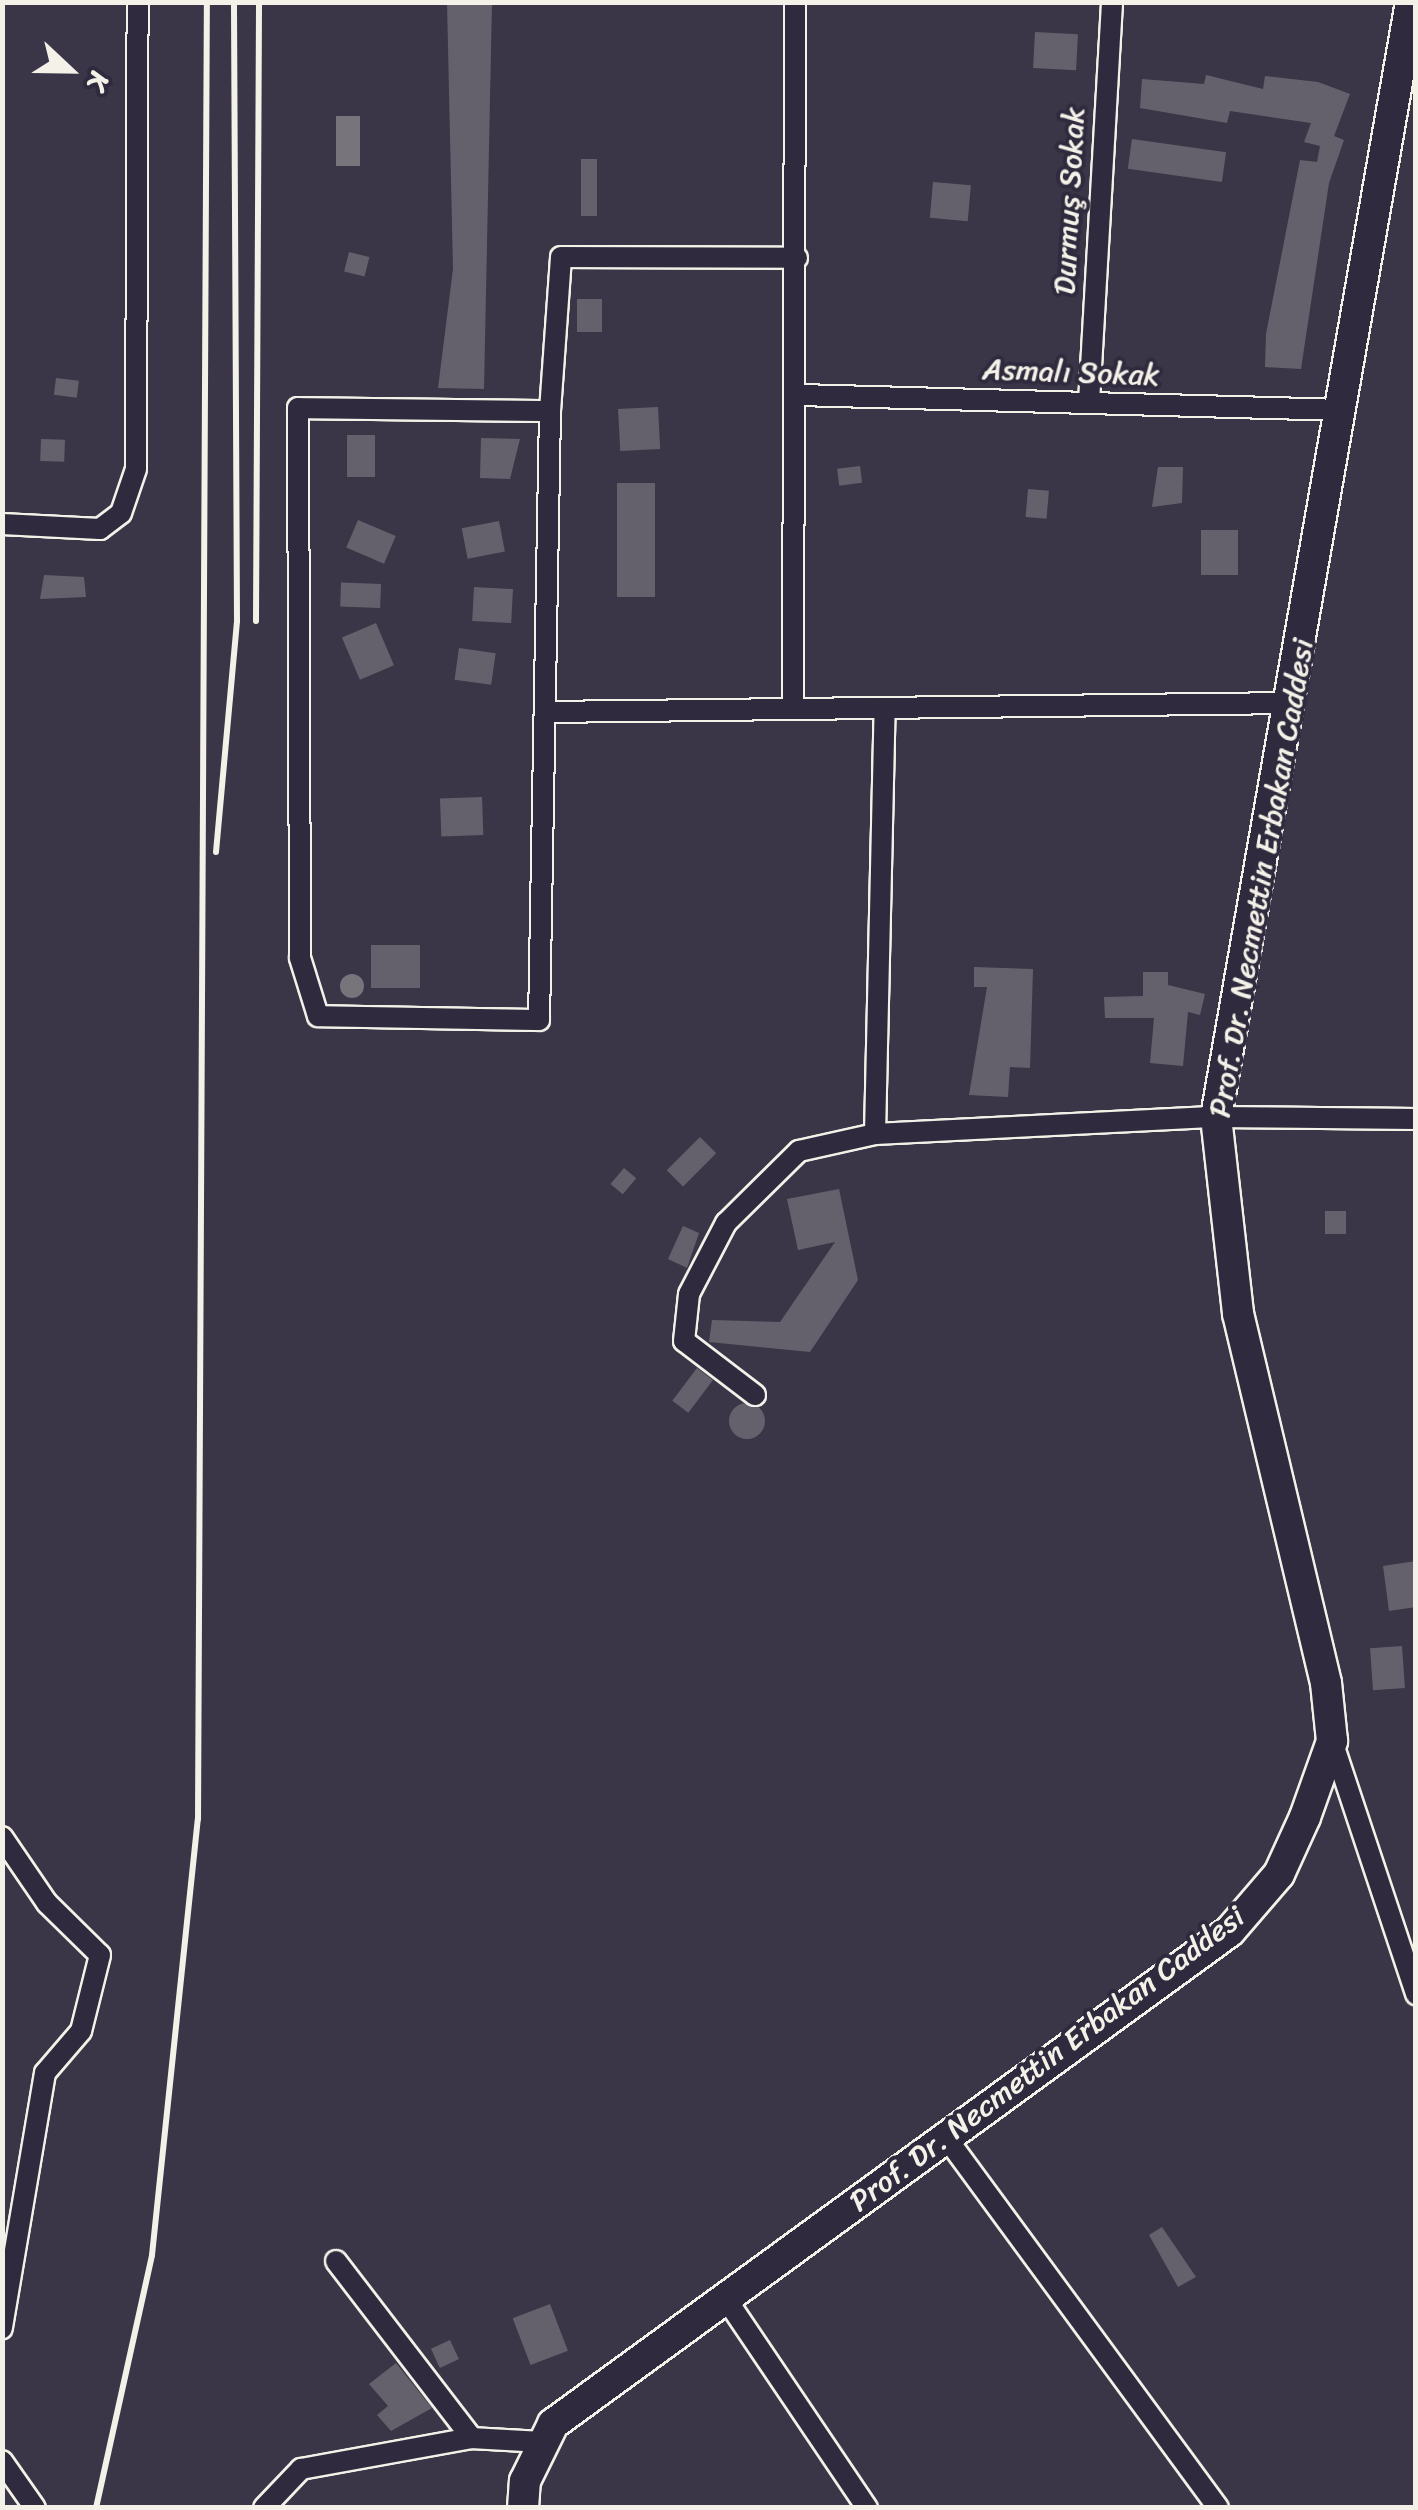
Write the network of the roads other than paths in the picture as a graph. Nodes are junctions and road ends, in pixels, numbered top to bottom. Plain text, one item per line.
1 (138, 2) edge
2 (795, 2) edge
3 (1112, 2) edge
4 (1411, 2) edge
5 (1408, 58) edge
6 (797, 258) junction
7 (799, 395) junction
8 (1089, 402) junction
9 (550, 410) junction
10 (1342, 410) junction
11 (2, 524) edge
12 (1290, 703) junction
13 (885, 708) junction
14 (793, 709) junction
15 (545, 712) junction
16 (1216, 1118) junction
17 (1416, 1119) edge
18 (874, 1134) junction
19 (756, 1396) dead end
20 (1332, 1742) junction
21 (2, 1838) edge
22 (1416, 1994) edge
23 (945, 2136) junction
24 (336, 2262) dead end
25 (724, 2296) junction
26 (2, 2328) edge
27 (472, 2438) junction
28 (541, 2442) junction
29 (2, 2461) edge
30 (35, 2508) edge
31 (264, 2508) edge
32 (523, 2508) edge
33 (867, 2508) edge
34 (1218, 2508) edge

1 - 11 street
2 - 6 street
3 - 8 street, Durmuş Sokak
4 - 5 street, Prof. Dr. Necmettin Erbakan Caddesi
5 - 10 street, Prof. Dr. Necmettin Erbakan Caddesi
6 - 7 street
6 - 9 street
7 - 8 street, Asmalı Sokak
7 - 14 street
8 - 10 street, Asmalı Sokak
9 - 15 street
9 - 15 street
10 - 12 street, Prof. Dr. Necmettin Erbakan Caddesi
12 - 13 street
12 - 16 street, Prof. Dr. Necmettin Erbakan Caddesi
13 - 14 street
13 - 18 street
14 - 15 street
16 - 17 street
16 - 18 street
16 - 20 street, Prof. Dr. Necmettin Erbakan Caddesi
18 - 19 street
20 - 22 street
20 - 23 street, Prof. Dr. Necmettin Erbakan Caddesi
21 - 26 street
23 - 25 street, Prof. Dr. Necmettin Erbakan Caddesi
23 - 34 street
24 - 27 street
25 - 28 street, Prof. Dr. Necmettin Erbakan Caddesi
25 - 33 street
27 - 28 street
27 - 31 street
28 - 32 street
29 - 30 street

